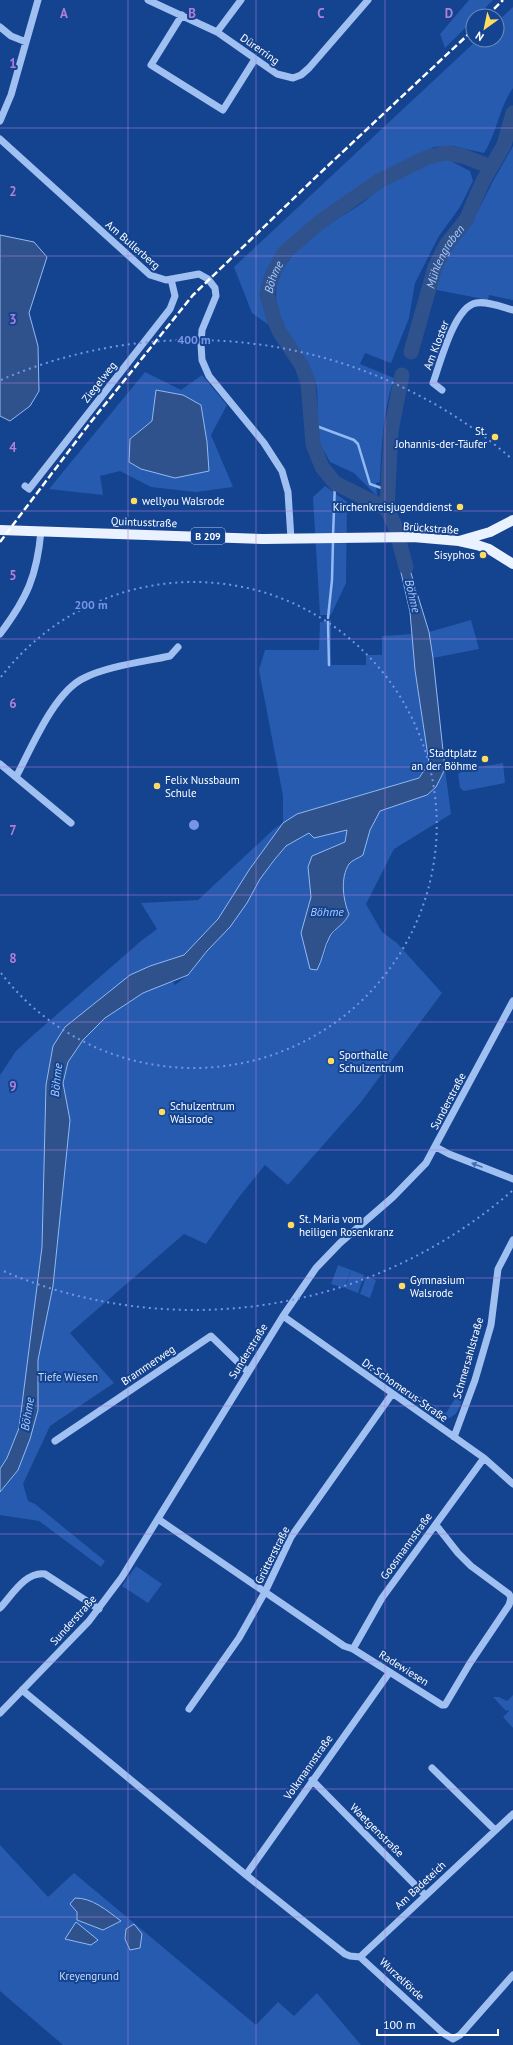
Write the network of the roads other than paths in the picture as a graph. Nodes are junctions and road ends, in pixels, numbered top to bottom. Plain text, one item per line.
1 (38, 0) edge
2 (148, 0) edge
3 (242, 0) edge
4 (368, 0) edge
5 (182, 15) junction
6 (0, 27) edge
7 (217, 32) junction
8 (26, 42) junction
9 (255, 59) junction
10 (0, 121) edge
11 (0, 139) edge
12 (172, 279) junction
13 (513, 310) edge
14 (442, 390) dead end
15 (25, 486) dead end
16 (513, 520) edge
17 (0, 530) edge
18 (41, 532) junction
19 (490, 532) junction
20 (385, 538) joint
21 (291, 539) junction
22 (459, 541) junction
23 (489, 549) junction
24 (513, 564) edge
25 (0, 634) edge
26 (178, 647) dead end
27 (0, 764) edge
28 (16, 777) junction
29 (71, 823) dead end
30 (513, 1001) edge
31 (436, 1147) junction
32 (513, 1179) edge
33 (513, 1240) edge
34 (283, 1316) junction
35 (248, 1372) junction
36 (392, 1394) junction
37 (454, 1437) junction
38 (55, 1441) dead end
39 (484, 1458) junction
40 (513, 1484) edge
41 (158, 1519) junction
42 (436, 1525) junction
43 (265, 1592) junction
44 (0, 1608) edge
45 (99, 1609) junction
46 (353, 1650) junction
47 (390, 1673) junction
48 (22, 1690) junction
49 (189, 1709) dead end
50 (0, 1713) edge
51 (432, 1768) dead end
52 (312, 1780) junction
53 (513, 1814) edge
54 (495, 1830) junction
55 (246, 1874) junction
56 (425, 1895) junction
57 (360, 1956) junction
58 (513, 1975) edge

1 - 8 street
2 - 5 street, Dürerring
3 - 7 street
4 - 9 street, Dürerring
5 - 7 street, Dürerring
5 - 9 street
6 - 8 street
7 - 9 street, Dürerring
8 - 10 street
11 - 12 street, Am Bullerberg
12 - 15 street, Ziegelweg
12 - 21 street, Am Bullerberg
13 - 14 street, Am Kloster
16 - 19 main road, B 209
17 - 18 main road, Quintusstraße / B 209
18 - 21 main road, Quintusstraße / B 209
18 - 25 street
19 - 22 main road, B 209
19 - 23 main road
20 - 21 main road, Quintusstraße / B 209
20 - 22 main road, Brückstraße / B 209
22 - 23 main road, Brückstraße / B 209
23 - 24 main road, B 209
26 - 28 street
27 - 28 street
28 - 29 street
30 - 31 street, Sunderstraße
32 -> 31 street
31 - 34 street, Sunderstraße
33 - 37 street, Schmersahlstraße
34 - 35 street, Sunderstraße
34 - 36 street, Dr.-Schomerus-Straße
35 - 38 street, Brammerweg
35 - 41 street, Sunderstraße
36 - 37 street, Dr.-Schomerus-Straße
36 - 43 street, Grütterstraße
37 - 39 street, Dr.-Schomerus-Straße
39 - 40 street, Dr.-Schomerus-Straße
39 - 42 street, Goosmannstraße
41 - 43 street, Radewiesen
41 - 45 street, Sunderstraße
42 - 46 street, Goosmannstraße
42 - 47 street, Radewiesen
43 - 46 street, Radewiesen
43 - 49 street, Grütterstraße
44 - 45 street
45 - 48 street, Sunderstraße
46 - 47 street, Radewiesen
47 - 52 street, Volkmannstraße
48 - 50 street, Sunderstraße
48 - 55 street
51 - 54 street
52 - 55 street, Volkmannstraße
52 - 56 street, Waetgenstraße
53 - 54 street, Am Badeteich
54 - 56 street, Am Badeteich
55 - 57 street
56 - 57 street, Am Badeteich
57 - 58 street, Wurzelförde

